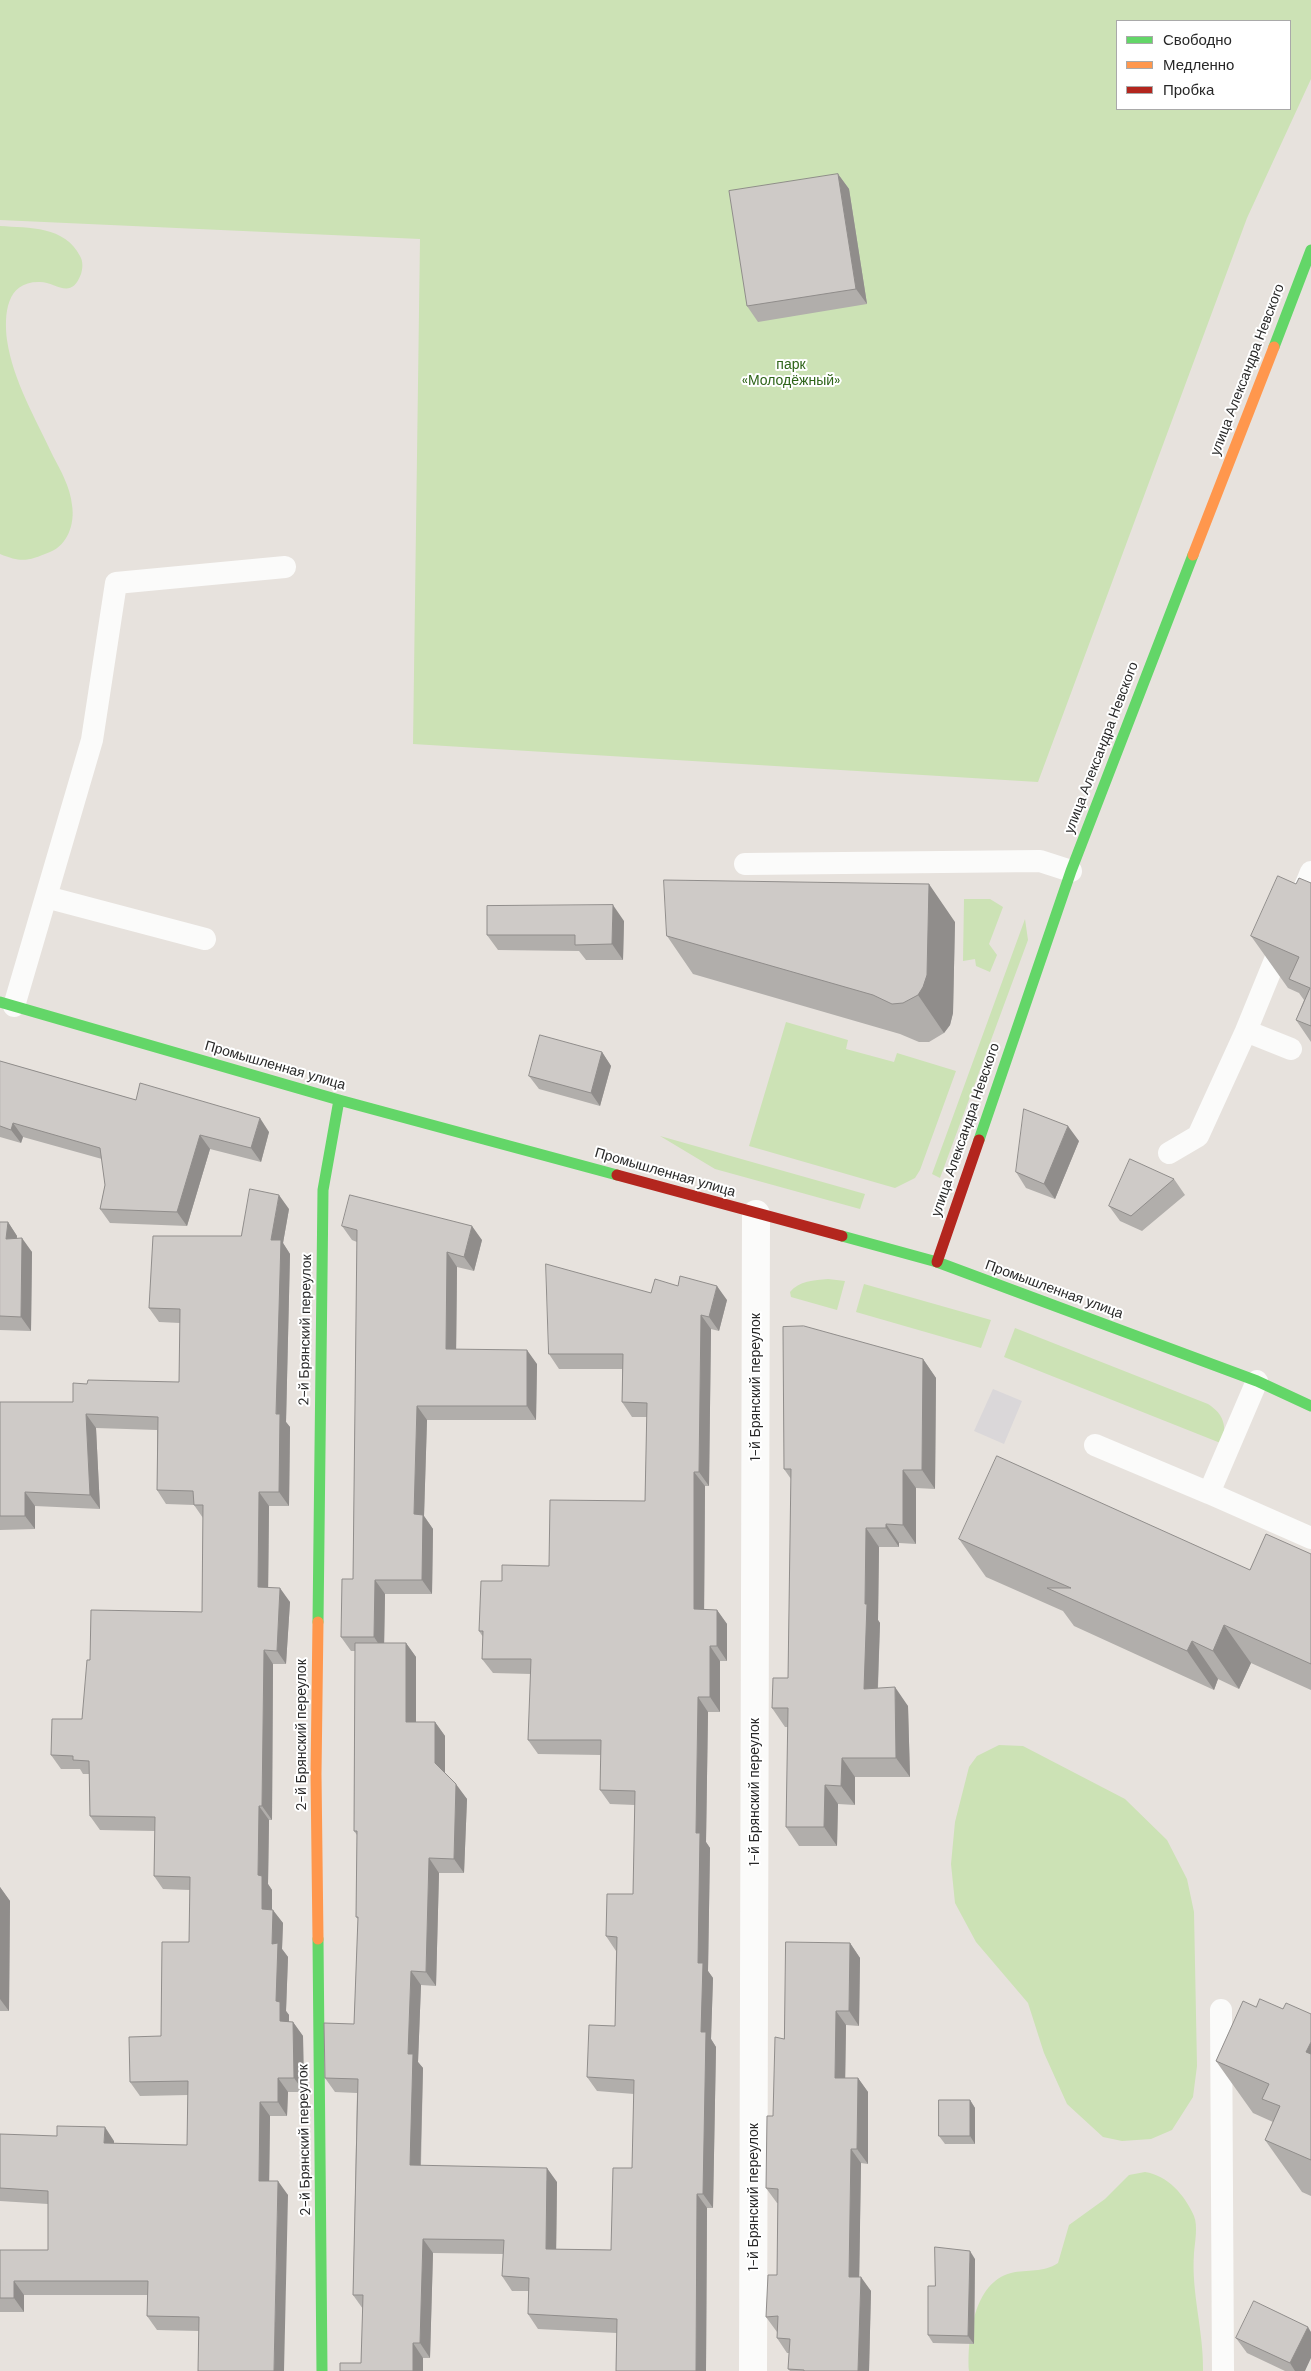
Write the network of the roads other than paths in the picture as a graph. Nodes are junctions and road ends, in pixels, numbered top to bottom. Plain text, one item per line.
1 (1311, 250) edge
2 (285, 567) dead end
3 (745, 864) dead end
4 (1071, 871) junction
5 (1311, 872) edge
6 (46, 897) junction
7 (205, 939) dead end
8 (7, 1004) edge
9 (1246, 1031) junction
10 (1291, 1049) dead end
11 (339, 1100) junction
12 (1169, 1153) dead end
13 (756, 1214) junction
14 (937, 1262) junction
15 (1256, 1382) junction
16 (1311, 1406) edge
17 (1094, 1445) dead end
18 (1209, 1494) junction
19 (1311, 1538) edge
20 (1221, 2010) dead end
21 (322, 2371) edge
22 (753, 2371) edge
23 (1224, 2371) edge

1 - 4 street, улица Александра Невского
2 - 6 lane
3 - 4 lane
4 - 14 street, улица Александра Невского
5 - 9 lane
6 - 7 lane
6 - 8 lane
8 - 11 street, Промышленная улица
9 - 10 lane
9 - 12 lane
11 - 13 street, Промышленная улица
11 - 21 street, 2-й Брянский переулок
13 - 14 street, Промышленная улица
13 - 22 street, 1-й Брянский переулок
14 - 15 street, Промышленная улица
15 - 16 street, Промышленная улица
15 - 18 lane
17 - 18 lane
18 - 19 lane
20 - 23 lane

